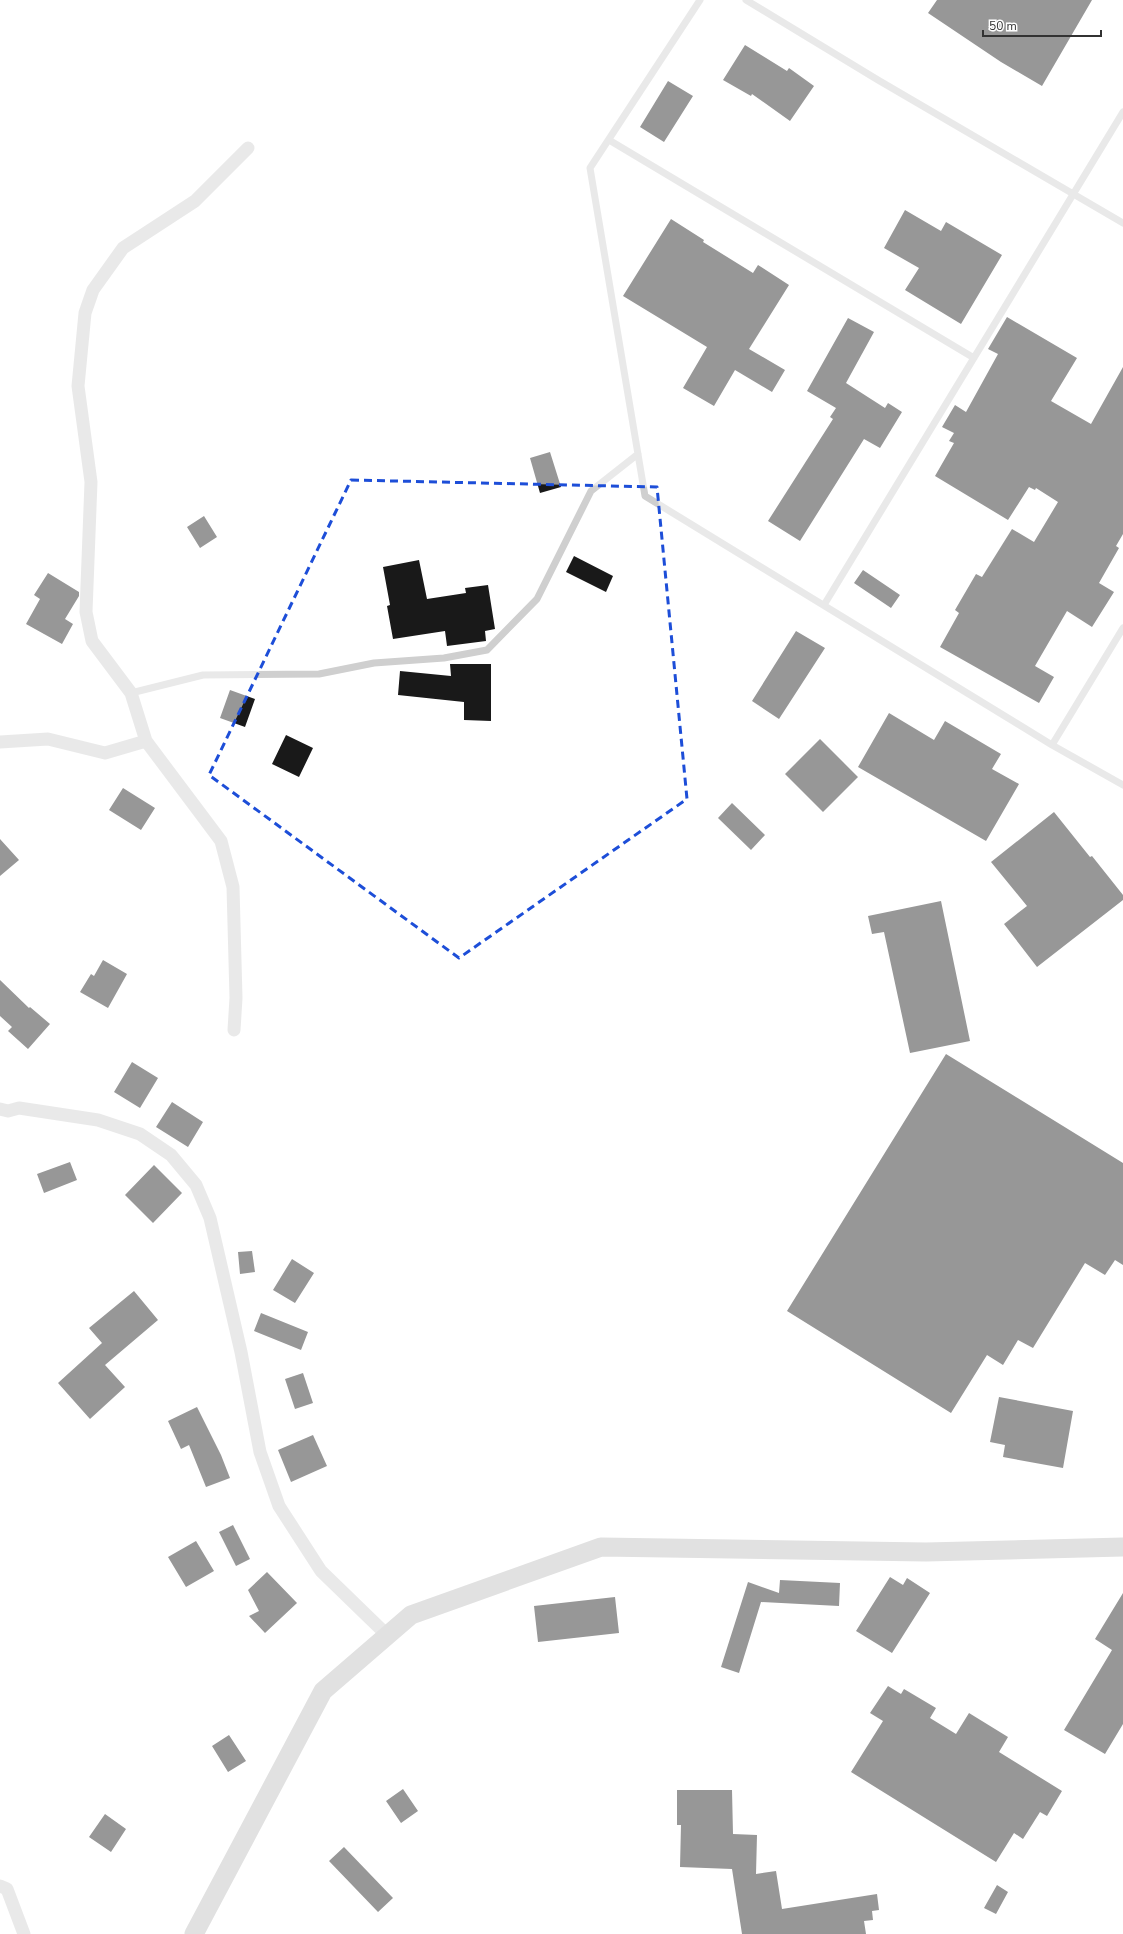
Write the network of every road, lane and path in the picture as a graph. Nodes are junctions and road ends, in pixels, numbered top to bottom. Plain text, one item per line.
1 (700, 0) edge
2 (746, 0) edge
3 (1123, 112) edge
4 (608, 140) junction
5 (248, 148) dead end
6 (1073, 194) junction
7 (1123, 223) edge
8 (974, 358) junction
9 (638, 454) junction
10 (824, 605) junction
11 (1123, 628) edge
12 (131, 693) junction
13 (146, 741) junction
14 (0, 742) edge
15 (1052, 744) junction
16 (1123, 785) edge
17 (234, 1030) dead end
18 (0, 1109) edge
19 (1123, 1547) edge
20 (388, 1636) junction
21 (0, 1886) edge
22 (24, 1934) edge
23 (194, 1934) edge

1 - 4 lane
2 - 6 lane
3 - 6 lane
4 - 8 lane
4 - 9 lane
5 - 12 street
6 - 7 lane
6 - 8 lane
8 - 10 lane
9 - 10 lane
9 - 12 lane
10 - 15 lane
11 - 15 lane
12 - 13 street
13 - 14 street
13 - 17 street
15 - 16 lane
18 - 20 street
19 - 20 street
20 - 23 street
21 - 22 street

